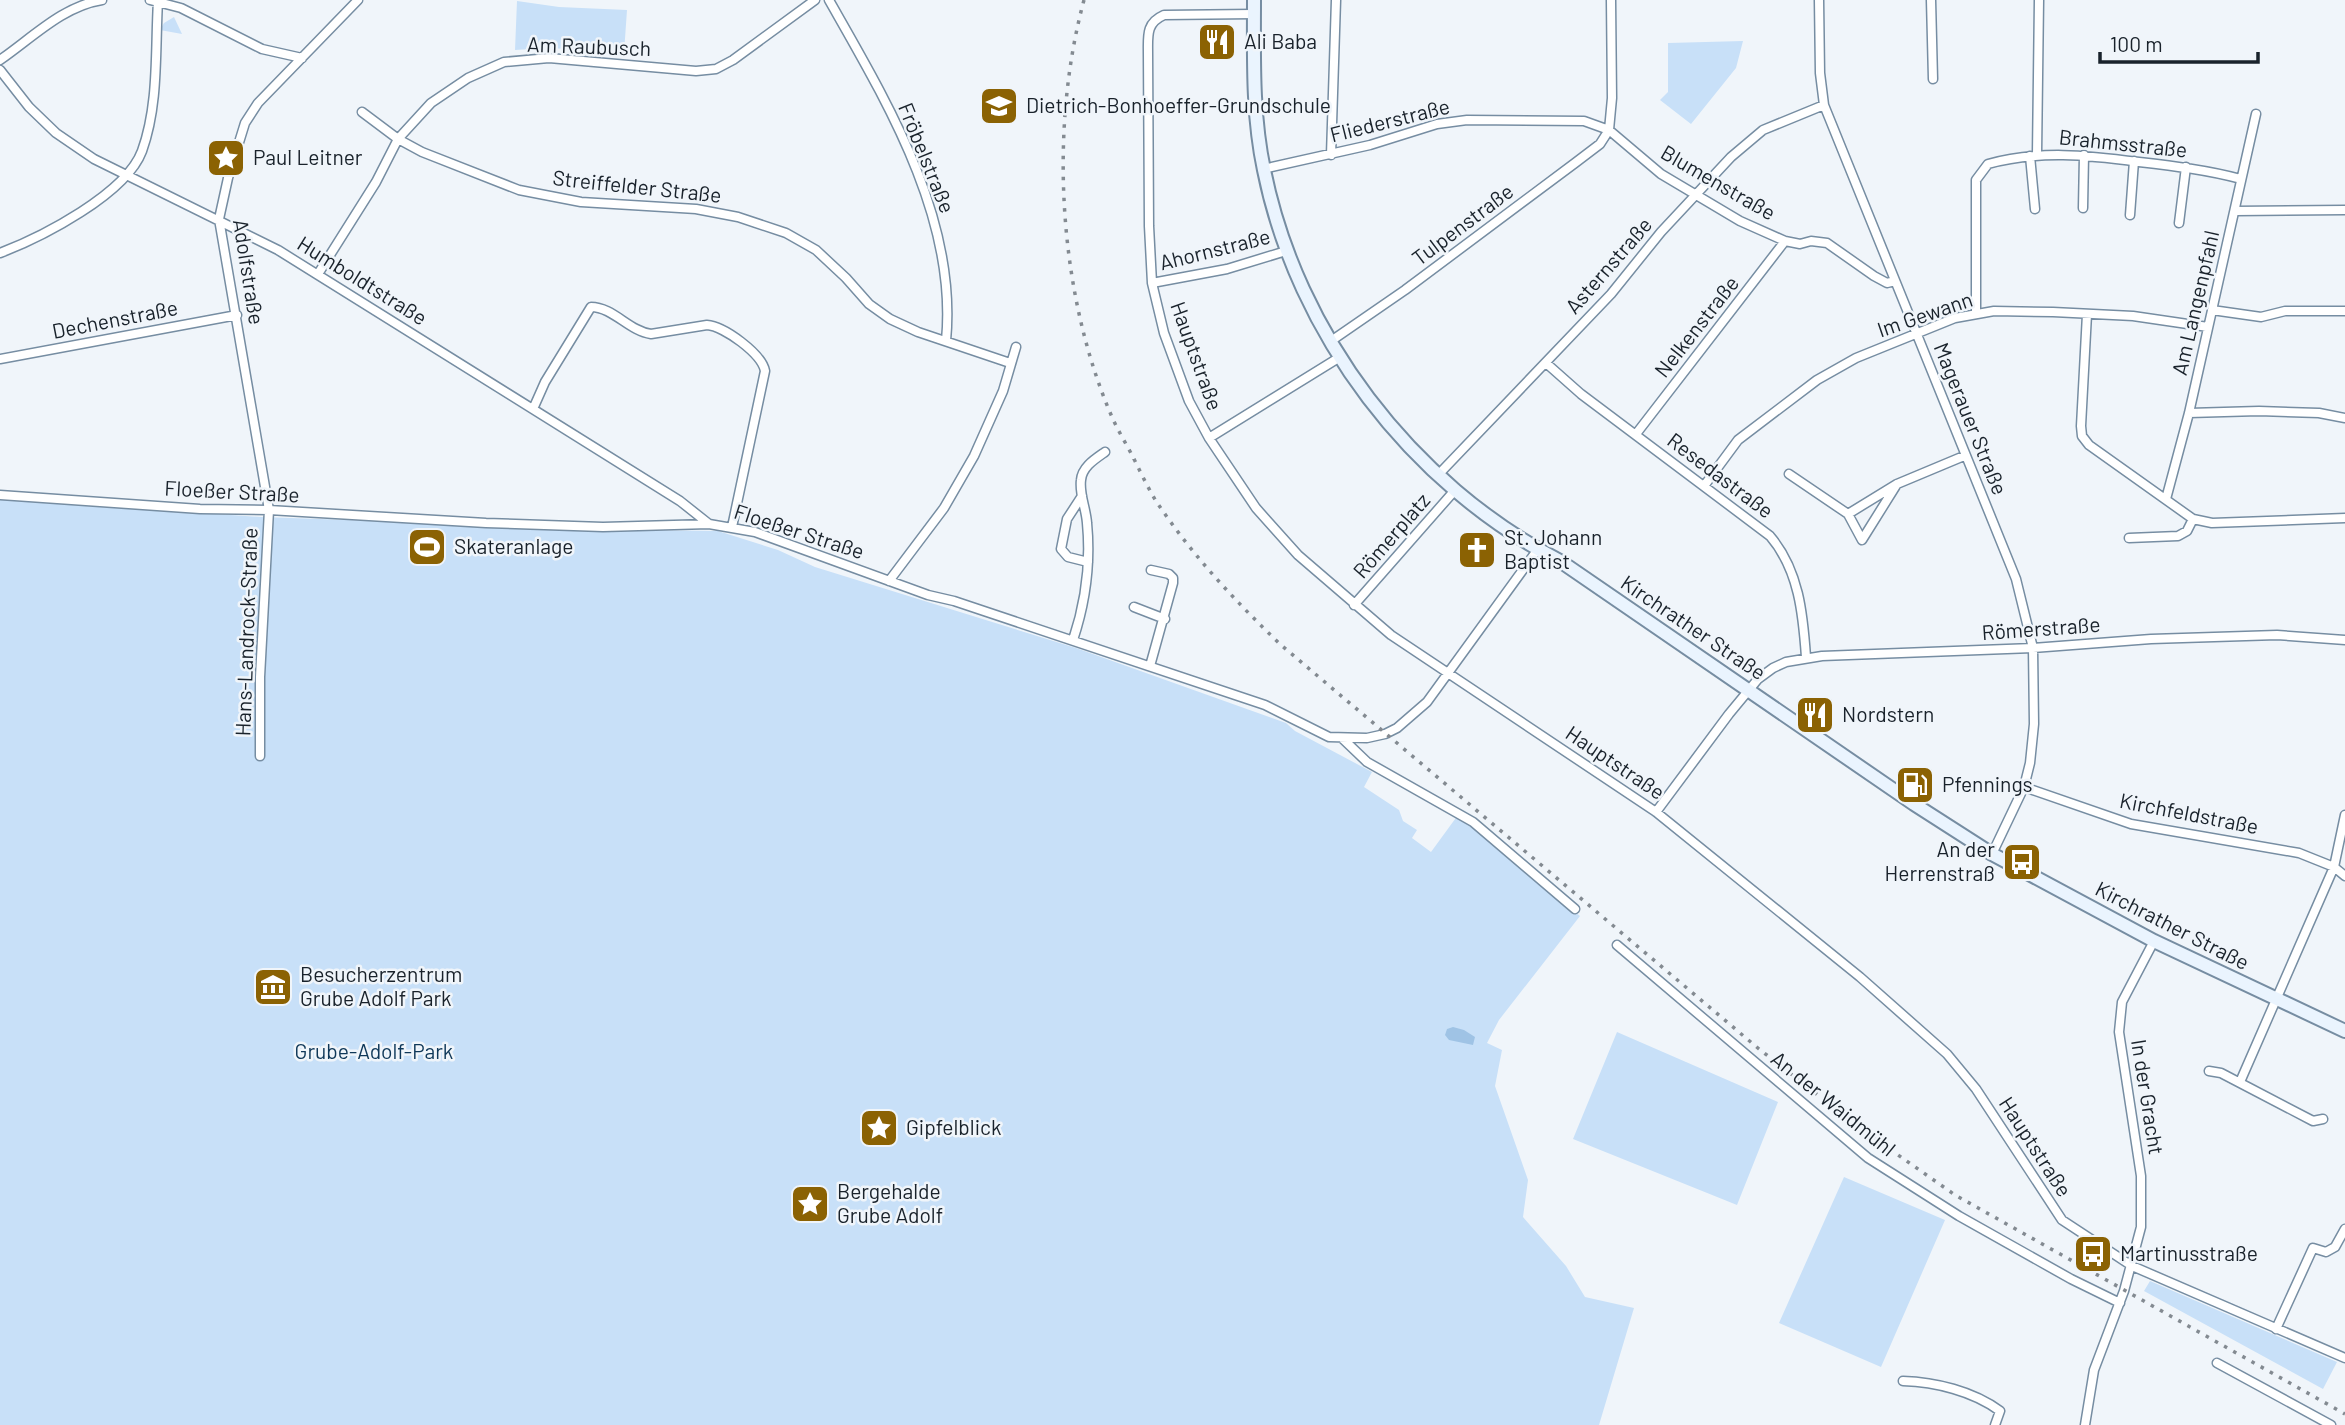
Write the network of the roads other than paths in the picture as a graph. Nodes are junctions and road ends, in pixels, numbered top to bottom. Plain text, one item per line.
1 (102, 0) edge
2 (358, 0) edge
3 (815, 0) edge
4 (829, 0) edge
5 (1336, 0) edge
6 (1611, 0) edge
7 (1819, 0) edge
8 (1931, 0) edge
9 (2039, 0) edge
10 (154, 1) edge
11 (181, 4) edge
12 (1254, 7) edge
13 (302, 58) junction
14 (0, 60) edge
15 (0, 70) edge
16 (1933, 79) dead end
17 (1824, 105) junction
18 (362, 112) dead end
19 (2256, 114) dead end
20 (1609, 131) junction
21 (398, 139) junction
22 (1331, 155) junction
23 (2034, 155) junction
24 (2084, 155) junction
25 (2134, 161) junction
26 (2186, 167) junction
27 (1264, 169) junction
28 (128, 176) junction
29 (2241, 179) junction
30 (1697, 193) junction
31 (2082, 208) dead end
32 (2035, 209) dead end
33 (2345, 210) edge
34 (2235, 211) junction
35 (2130, 215) dead end
36 (219, 219) junction
37 (2179, 223) dead end
38 (1785, 241) junction
39 (1286, 251) junction
40 (0, 253) edge
41 (318, 274) junction
42 (1895, 281) junction
43 (1152, 284) junction
44 (2212, 310) junction
45 (2345, 311) edge
46 (1976, 313) junction
47 (2087, 314) junction
48 (237, 315) junction
49 (2208, 327) junction
50 (1916, 334) junction
51 (946, 341) junction
52 (1331, 341) junction
53 (1016, 347) dead end
54 (1340, 356) junction
55 (0, 359) edge
56 (1010, 363) junction
57 (1546, 363) junction
58 (533, 409) junction
59 (2189, 413) junction
60 (2345, 418) edge
61 (1636, 434) junction
62 (1209, 438) junction
63 (1105, 452) dead end
64 (1964, 456) junction
65 (1789, 474) dead end
66 (1438, 475) junction
67 (1897, 484) junction
68 (1704, 486) junction
69 (1456, 489) junction
70 (0, 495) edge
71 (1082, 496) junction
72 (2166, 499) junction
73 (269, 510) junction
74 (1848, 514) junction
75 (2345, 518) edge
76 (2193, 519) junction
77 (709, 524) junction
78 (732, 527) junction
79 (2129, 538) dead end
80 (1538, 550) junction
81 (1088, 562) junction
82 (1151, 569) dead end
83 (889, 581) junction
84 (1354, 605) junction
85 (1133, 607) dead end
86 (1165, 619) junction
87 (1073, 640) junction
88 (2345, 640) edge
89 (2033, 648) junction
90 (1806, 657) junction
91 (1150, 666) junction
92 (1450, 673) junction
93 (1749, 689) junction
94 (1343, 739) junction
95 (260, 755) dead end
96 (2024, 787) junction
97 (1657, 812) junction
98 (2345, 815) edge
99 (1992, 854) junction
100 (2334, 867) junction
101 (2345, 876) edge
102 (1575, 909) dead end
103 (2154, 941) junction
104 (1617, 945) dead end
105 (2276, 1000) junction
106 (2345, 1031) edge
107 (2209, 1071) dead end
108 (2240, 1082) junction
109 (2323, 1119) dead end
110 (2345, 1229) edge
111 (2132, 1266) junction
112 (2120, 1303) junction
113 (2277, 1329) junction
114 (2345, 1358) edge
115 (2217, 1363) dead end
116 (1903, 1381) dead end
117 (1995, 1425) edge
118 (2085, 1425) edge
119 (2331, 1425) edge

1 - 14 street
2 - 13 street, Adolfstraße
3 - 21 street, Am Raubusch
4 - 51 street, Fröbelstraße
5 - 22 street
6 - 20 street
7 - 17 street, Magerauer Straße
8 - 16 street
9 - 23 street
10 - 11 street
10 - 28 street
11 - 13 street
12 - 27 main road, Kirchrather Straße
12 - 43 street, Hauptstraße
13 - 36 street, Adolfstraße
15 - 28 street, Humboldtstraße
17 - 30 street, Asternstraße
17 - 42 street, Magerauer Straße
18 - 21 street, Streiffelder Straße
19 - 29 street, Am Langenpfahl
20 - 22 street, Fliederstraße
20 - 30 street, Blumenstraße
20 - 52 street, Tulpenstraße
21 - 41 street, Am Raubusch
21 - 51 street, Streiffelder Straße
22 - 27 street, Fliederstraße
23 - 24 street, Brahmsstraße
23 - 32 street
23 - 46 street, Brahmsstraße
24 - 25 street, Brahmsstraße
24 - 31 street
25 - 26 street, Brahmsstraße
25 - 35 street
26 - 29 street, Brahmsstraße
26 - 37 street
27 - 39 main road, Kirchrather Straße
28 - 36 street, Humboldtstraße
28 - 40 street
29 - 34 street, Am Langenpfahl
30 - 38 street, Blumenstraße
30 - 57 street, Asternstraße
33 - 34 street
34 - 44 street, Am Langenpfahl
36 - 41 street, Humboldtstraße
36 - 48 street, Adolfstraße
38 - 42 street, Blumenstraße
38 - 61 street, Nelkenstraße
39 - 43 street, Ahornstraße
39 - 52 main road, Kirchrather Straße
41 - 58 street, Humboldtstraße
42 - 50 street, Magerauer Straße
43 - 62 street, Hauptstraße
44 - 45 street
44 - 49 street, Am Langenpfahl
46 - 47 street, Im Gewann
46 - 50 street, Im Gewann
47 - 49 street, Im Gewann
47 - 72 street
48 - 55 street, Dechenstraße
48 - 73 street, Adolfstraße
49 - 59 street, Am Langenpfahl
50 - 64 street, Magerauer Straße
50 - 68 street, Im Gewann
51 - 56 street, Streiffelder Straße
52 - 54 main road, Kirchrather Straße
53 - 56 street
54 - 62 street
54 - 66 main road, Kirchrather Straße
56 - 83 street
57 - 61 street, Resedastraße
57 - 66 street, Asternstraße
58 - 77 street, Humboldtstraße
58 - 78 street
59 - 60 street
59 - 72 street, Am Langenpfahl
61 - 68 street, Resedastraße
62 - 84 street, Hauptstraße
63 - 71 street
64 - 67 street
64 - 89 street, Magerauer Straße
65 - 74 street
66 - 69 main road, Kirchrather Straße
67 - 74 street
67 - 74 street
68 - 90 street, Resedastraße
69 - 80 main road, Kirchrather Straße
69 - 84 street, Römerplatz
70 - 73 street, Floeßer Straße
71 - 81 street
71 - 81 street
72 - 76 street
73 - 77 street, Floeßer Straße
73 - 95 street, Hans-Landrock-Straße
75 - 76 street
76 - 79 street
77 - 78 street, Floeßer Straße
78 - 83 street, Floeßer Straße
80 - 92 street
80 - 93 main road, Kirchrather Straße
81 - 87 street
82 - 86 street
83 - 87 street, Floeßer Straße
84 - 92 street, Hauptstraße
85 - 86 street
86 - 91 street
87 - 91 street, Floeßer Straße
88 - 89 street, Römerstraße
89 - 90 street, Römerstraße
89 - 96 street, Magerauer Straße
90 - 93 street, Römerstraße
91 - 94 street, Floeßer Straße
92 - 94 street, Floeßer Straße
92 - 97 street, Hauptstraße
93 - 97 street, Römerstraße
93 - 99 main road, Kirchrather Straße
94 - 102 street
96 - 99 street, Magerauer Straße
96 - 100 street, Kirchfeldstraße
97 - 111 street, Hauptstraße
98 - 100 street
99 - 103 main road, Kirchrather Straße
100 - 101 street, Kirchfeldstraße
100 - 105 street
103 - 105 main road, Kirchrather Straße
103 - 111 street, In der Gracht
104 - 112 street, An der Waidmühl
105 - 106 main road, Kirchrather Straße
105 - 108 street
107 - 108 street
108 - 109 street
110 - 113 street
111 - 112 street
111 - 113 street, Hauptstraße
112 - 118 street
113 - 114 street, Hauptstraße
115 - 119 street
116 - 117 street

